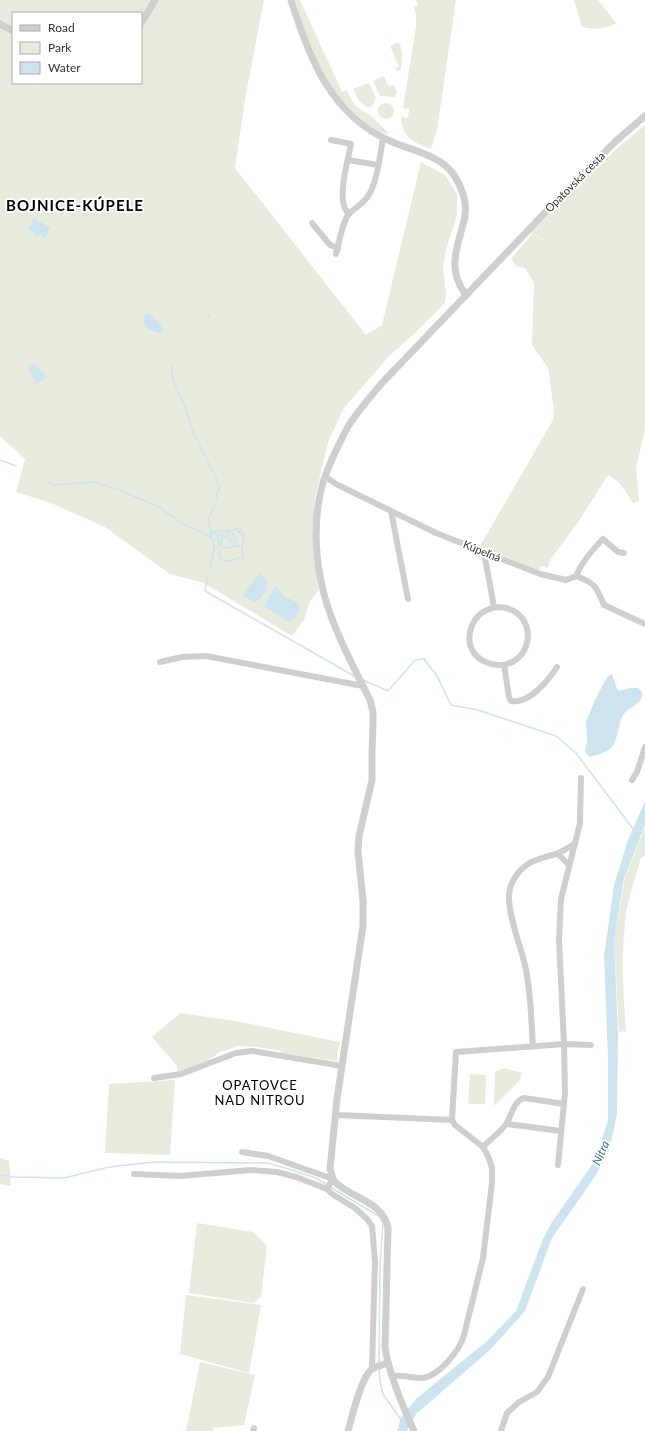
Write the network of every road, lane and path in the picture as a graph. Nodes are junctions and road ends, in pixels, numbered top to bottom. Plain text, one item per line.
1 (155, 0) edge
2 (291, 0) edge
3 (142, 22) edge
4 (0, 24) edge
5 (12, 30) edge
6 (645, 116) edge
7 (383, 138) junction
8 (331, 140) dead end
9 (348, 160) junction
10 (378, 165) junction
11 (349, 214) junction
12 (312, 223) dead end
13 (466, 295) junction
14 (325, 476) junction
15 (391, 511) junction
16 (484, 552) junction
17 (624, 553) dead end
18 (576, 576) junction
19 (408, 599) dead end
20 (494, 607) junction
21 (645, 624) edge
22 (160, 662) dead end
23 (504, 665) junction
24 (557, 668) dead end
25 (363, 686) junction
26 (645, 747) edge
27 (581, 778) dead end
28 (632, 780) dead end
29 (575, 844) junction
30 (558, 854) junction
31 (569, 865) junction
32 (564, 1044) junction
33 (591, 1045) dead end
34 (533, 1046) junction
35 (342, 1066) junction
36 (154, 1078) dead end
37 (564, 1104) junction
38 (336, 1114) junction
39 (452, 1120) junction
40 (507, 1124) junction
41 (561, 1131) junction
42 (483, 1147) junction
43 (242, 1152) dead end
44 (558, 1165) dead end
45 (134, 1174) dead end
46 (330, 1184) junction
47 (583, 1289) dead end
48 (386, 1364) junction
49 (374, 1368) junction
50 (392, 1376) junction
51 (413, 1430) edge
52 (348, 1431) edge
53 (501, 1431) edge

1 - 3 street
2 - 7 street
4 - 5 street
6 - 13 street, Opatovská cesta
7 - 10 street
7 - 13 street
8 - 9 street
9 - 10 street
9 - 11 street
10 - 11 street
11 - 12 street
13 - 14 street, Opatovská cesta
14 - 15 street, Kúpeľná
14 - 25 street, Opatovská cesta
15 - 16 street, Kúpeľná
15 - 19 street
16 - 18 street, Kúpeľná
16 - 20 street
17 - 18 street
18 - 21 street
20 - 23 street
20 - 23 street
22 - 25 street
23 - 24 street
25 - 35 street
26 - 28 street
27 - 29 street
29 - 30 street
29 - 31 street
30 - 31 street
30 - 34 street
31 - 32 street
32 - 33 street
32 - 34 street
32 - 37 street
34 - 39 street
35 - 36 street
35 - 38 street
37 - 40 street
37 - 41 street
38 - 39 street
38 - 46 street
39 - 42 street
40 - 41 street
40 - 42 street
41 - 44 street
42 - 50 street
43 - 46 street
45 - 46 street
46 - 48 street
46 - 49 street
47 - 53 street
48 - 49 street
48 - 50 street
49 - 52 street
50 - 51 street

